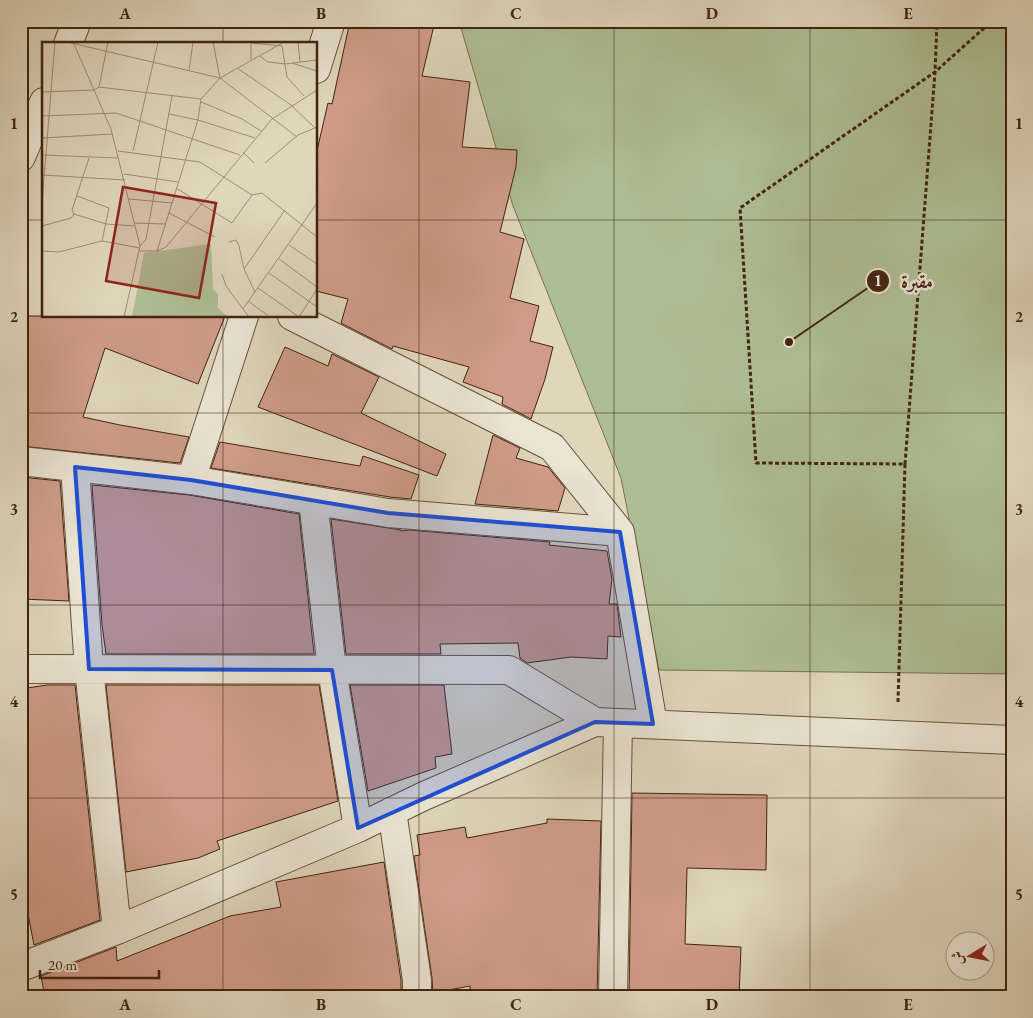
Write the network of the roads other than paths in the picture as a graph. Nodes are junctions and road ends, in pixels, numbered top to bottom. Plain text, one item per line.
1 (77, 21) edge
2 (331, 21) edge
3 (69, 42) edge
4 (318, 63) edge
5 (42, 108) edge
6 (27, 156) edge
7 (243, 318) edge
8 (296, 318) edge
9 (21, 461) edge
10 (75, 467) junction
11 (191, 480) junction
12 (312, 500) junction
13 (620, 532) junction
14 (21, 669) edge
15 (89, 669) junction
16 (332, 670) junction
17 (606, 723) junction
18 (653, 724) junction
19 (1012, 740) edge
20 (392, 811) junction
21 (358, 828) junction
22 (117, 930) junction
23 (21, 967) edge
24 (417, 997) edge
25 (613, 997) edge

1 - 3 street
2 - 4 street
5 - 6 street
7 - 11 street
8 - 13 street
9 - 10 street
10 - 11 street
10 - 15 street
11 - 12 street
12 - 13 street
12 - 16 street
13 - 18 street
14 - 15 street
15 - 16 street
15 - 22 street
16 - 17 street
16 - 21 street
17 - 18 street
17 - 20 street
17 - 25 street
18 - 19 street
20 - 21 street
20 - 24 street
21 - 22 street
22 - 23 street

